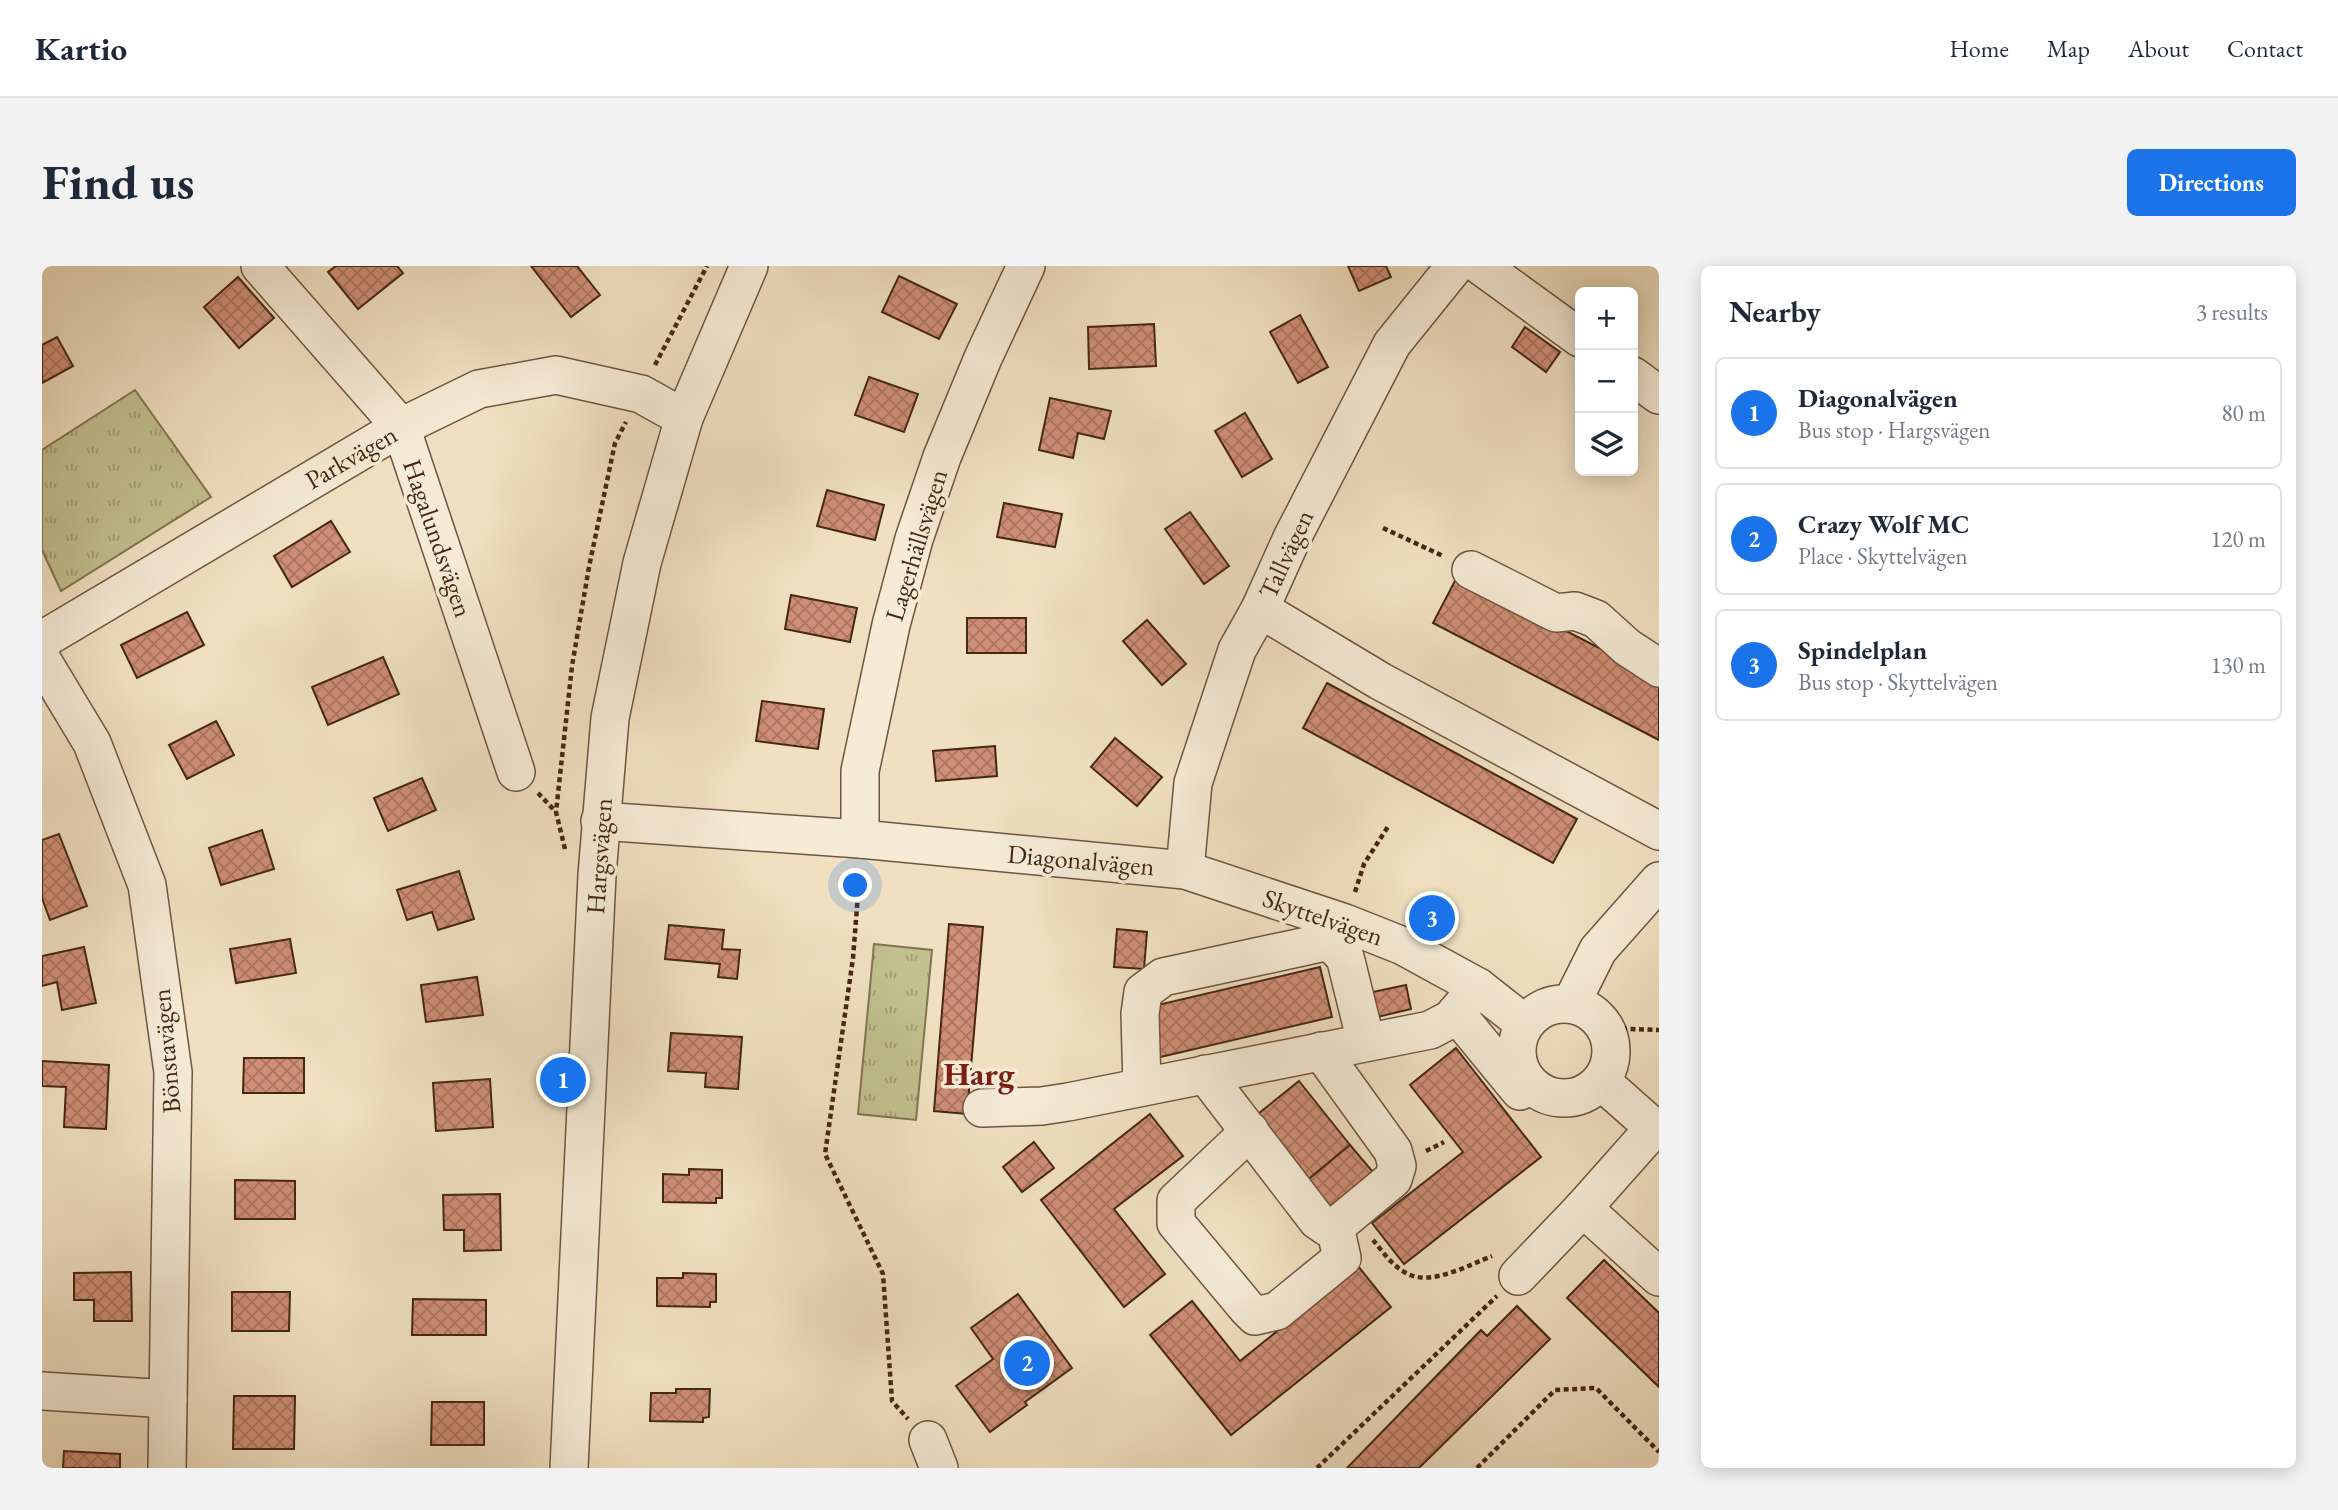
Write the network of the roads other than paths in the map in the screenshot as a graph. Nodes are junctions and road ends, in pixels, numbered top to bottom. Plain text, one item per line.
1 (260, 266) edge
2 (749, 266) edge
3 (1026, 266) edge
4 (1455, 266) edge
5 (1481, 266) edge
6 (1575, 334) edge
7 (1638, 380) edge
8 (1659, 395) edge
9 (684, 418) junction
10 (401, 427) junction
11 (1471, 570) road end
12 (1260, 609) junction
13 (42, 640) edge
14 (42, 660) edge
15 (1659, 668) edge
16 (516, 772) dead end
17 (600, 821) junction
18 (1659, 831) edge
19 (860, 839) junction
20 (1185, 870) junction
21 (1659, 881) edge
22 (1467, 1000) junction
23 (1571, 1004) junction
24 (1525, 1024) junction
25 (1366, 1042) junction
26 (1321, 1051) junction
27 (1205, 1074) junction
28 (1601, 1081) junction
29 (1142, 1087) junction
30 (1520, 1091) dead end
31 (982, 1108) dead end
32 (1656, 1130) edge
33 (1250, 1131) junction
34 (1583, 1208) junction
35 (1343, 1221) junction
36 (1518, 1276) road end
37 (1659, 1277) edge
38 (42, 1391) edge
39 (168, 1399) junction
40 (167, 1468) edge
41 (569, 1468) edge

1 - 10 street, Hagalundsvägen
2 - 9 street, Hargsvägen
3 - 19 street, Lagerhällsvägen
4 - 12 street, Tallvägen
5 - 6 street
7 - 8 street
9 - 10 street, Parkvägen
9 - 17 street, Hargsvägen
10 - 13 street, Parkvägen
10 - 16 street, Hagalundsvägen
11 - 15 street
12 - 18 street
12 - 20 street, Tallvägen
14 - 39 street, Bönstavägen
17 - 19 street, Diagonalvägen
17 - 41 street, Hargsvägen
19 - 20 street, Diagonalvägen
20 - 22 street, Skyttelvägen
21 - 23 street
22 - 24 street, Skyttelvägen
22 - 25 street
22 - 30 street
23 - 24 street
23 - 28 street
24 - 28 street
25 - 26 street
25 - 29 street
26 - 27 street
26 - 35 street
27 - 29 street
27 - 33 street
28 - 32 street
29 - 31 street
32 - 34 street
33 - 35 street
33 - 35 street
34 - 36 street
34 - 37 street
38 - 39 street
39 - 40 street, Bönstavägen

